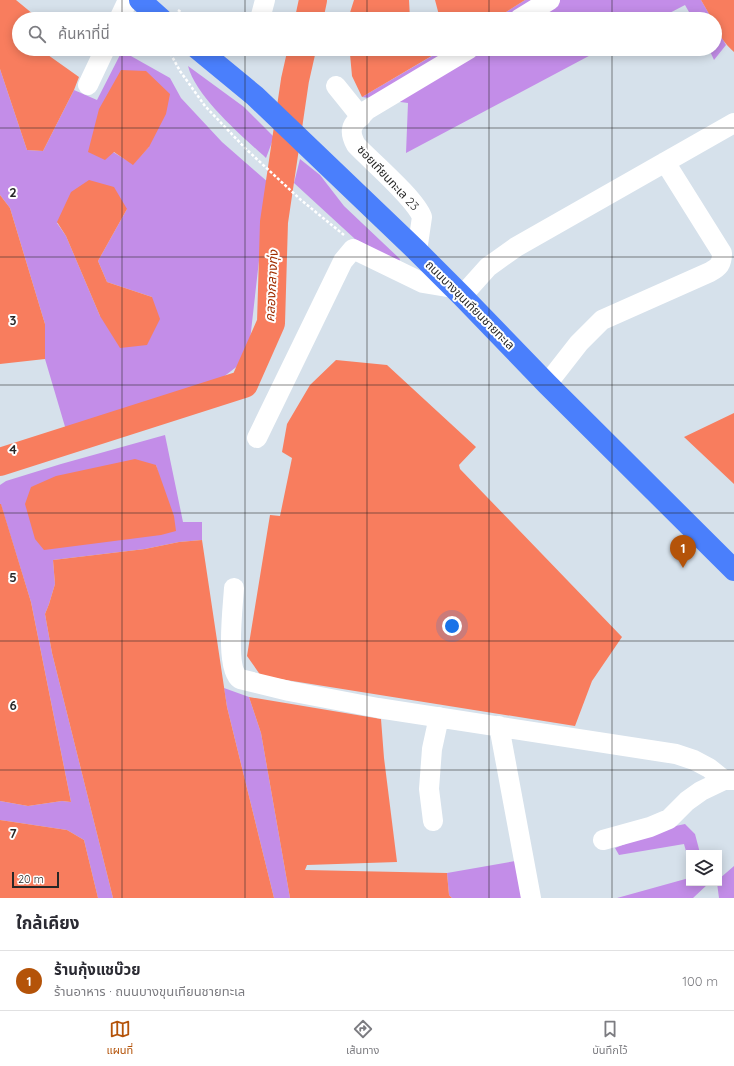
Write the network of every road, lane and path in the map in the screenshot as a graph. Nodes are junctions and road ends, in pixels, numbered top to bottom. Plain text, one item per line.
1 (128, 0) edge
2 (140, 0) edge
3 (265, 0) edge
4 (550, 0) edge
5 (122, 12) edge
6 (153, 12) edge
7 (262, 12) edge
8 (530, 12) edge
9 (102, 56) edge
10 (172, 56) edge
11 (206, 56) edge
12 (457, 56) edge
13 (88, 85) dead end
14 (336, 86) dead end
15 (361, 117) junction
16 (734, 123) edge
17 (665, 162) junction
18 (301, 200) dead end
19 (417, 251) junction
20 (458, 292) junction
21 (547, 384) junction
22 (257, 438) dead end
23 (734, 570) edge
24 (234, 588) dead end
25 (439, 717) junction
26 (499, 726) junction
27 (729, 780) edge
28 (433, 821) dead end
29 (604, 840) dead end
30 (531, 898) edge

1 - 5 street
2 - 6 main road
3 - 7 street
4 - 8 street
9 - 13 street
10 - 18 path
11 - 19 main road, ถนนบางขุนเทียนชายทะเล
12 - 15 street, ซอยเทียนทะเล 23
14 - 15 street
15 - 19 street, ซอยเทียนทะเล 23
16 - 17 street
17 - 20 street
17 - 21 street
19 - 20 main road, ถนนบางขุนเทียนชายทะเล
20 - 21 main road, ถนนบางขุนเทียนชายทะเล
20 - 22 street
21 - 23 main road, ถนนบางขุนเทียนชายทะเล
24 - 25 street
25 - 26 street
25 - 28 street
26 - 27 street
26 - 30 street
27 - 29 street

